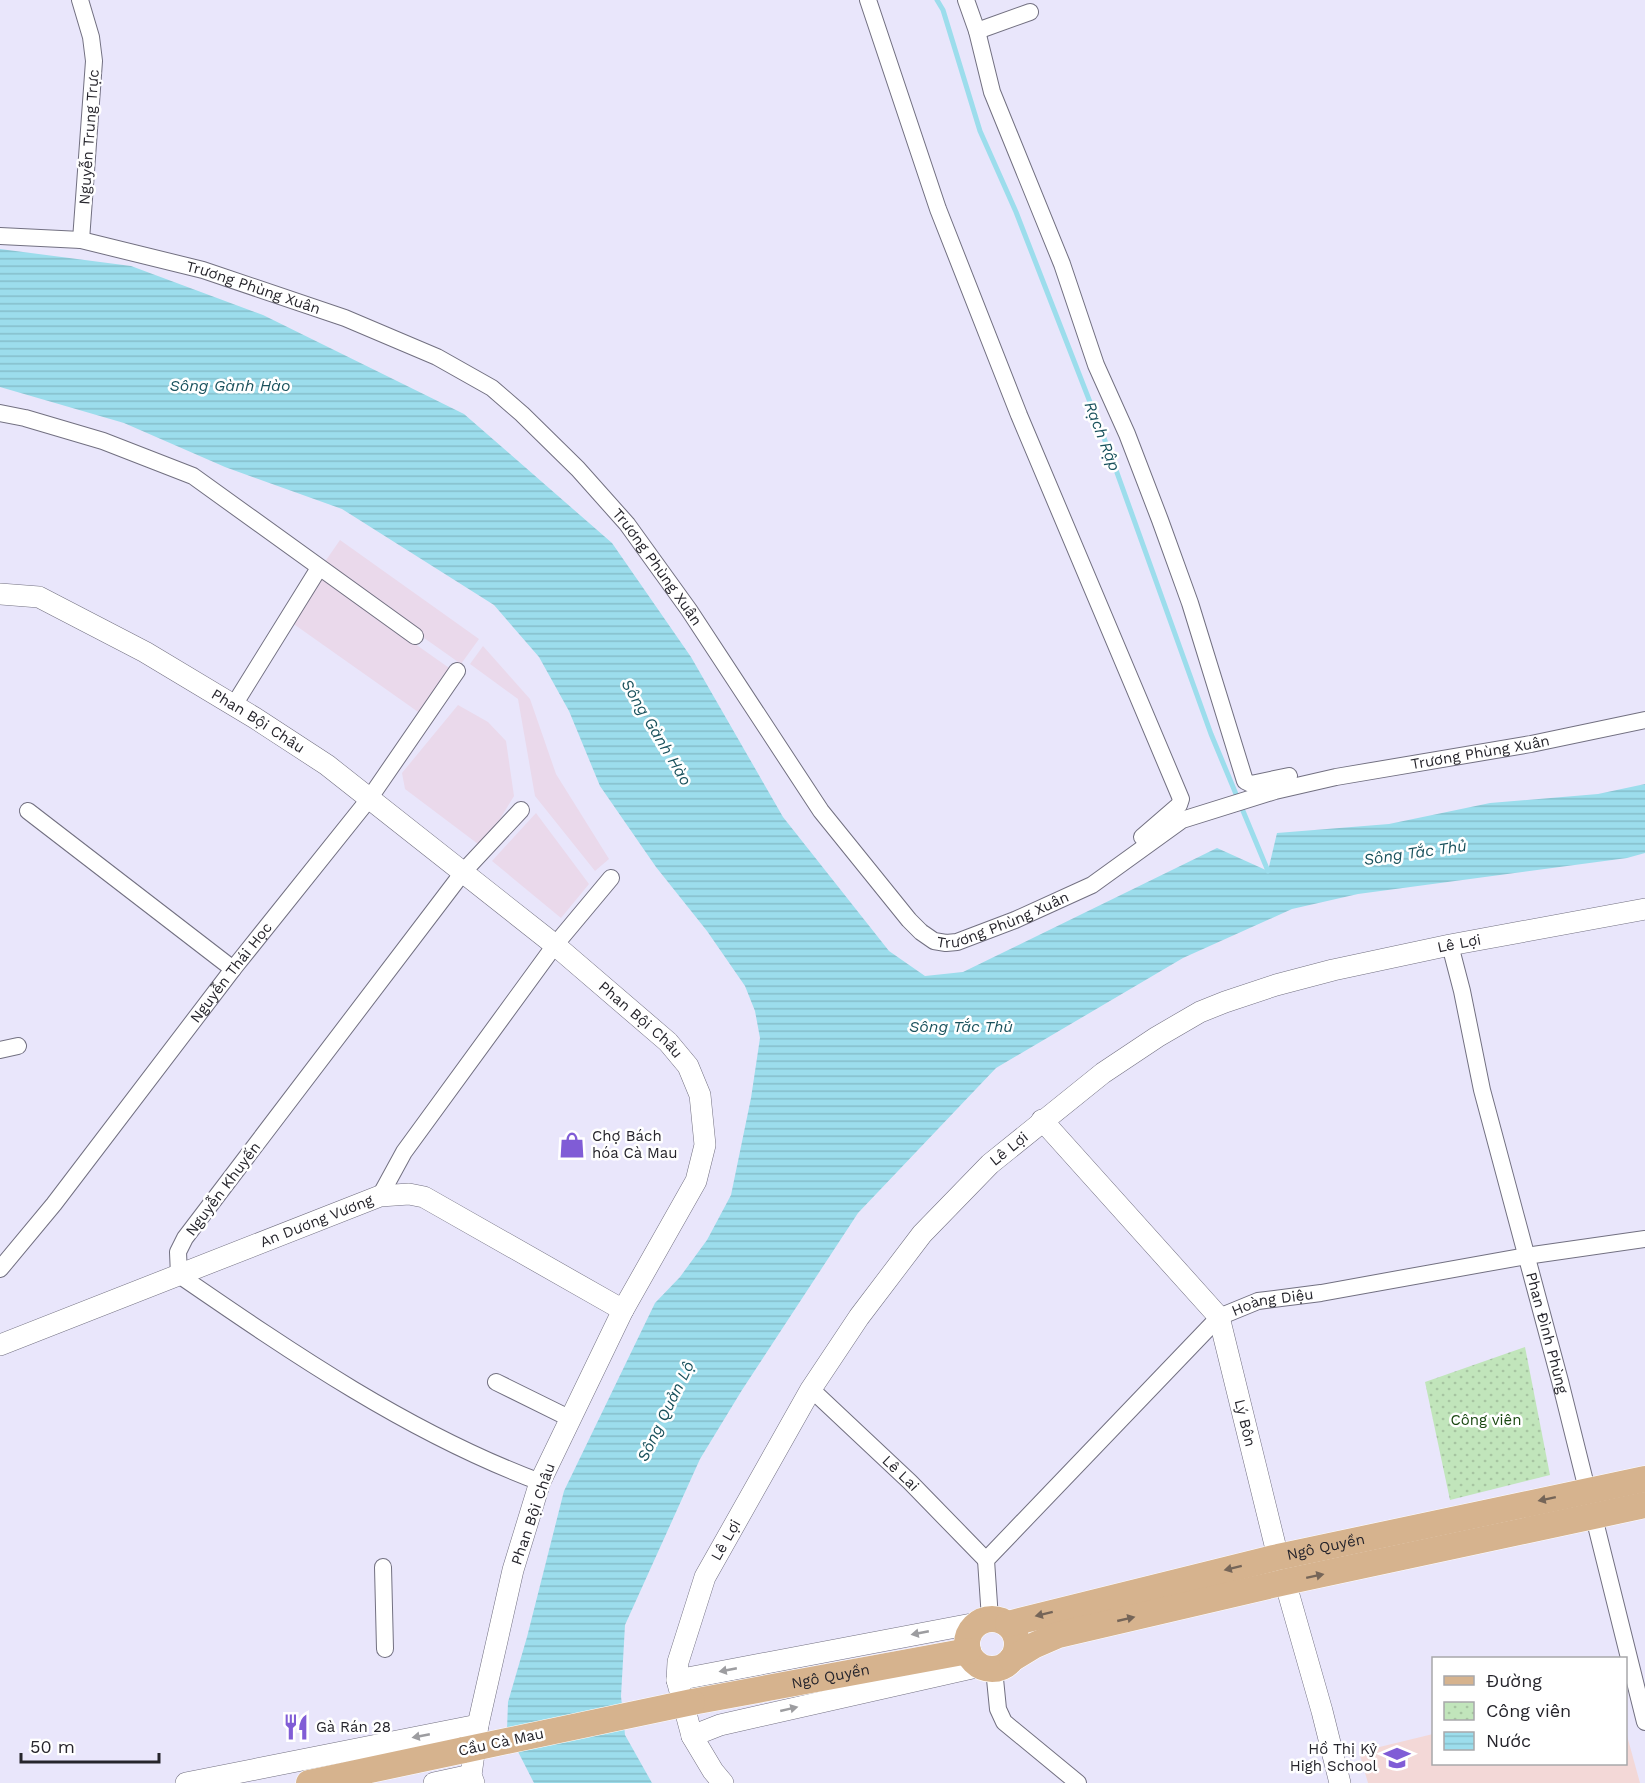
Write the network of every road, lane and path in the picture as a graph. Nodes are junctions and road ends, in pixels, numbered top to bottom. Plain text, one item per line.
1 (80, 0) edge
2 (868, 0) edge
3 (966, 0) edge
4 (1030, 12) dead end
5 (977, 31) junction
6 (0, 236) edge
7 (81, 240) junction
8 (0, 413) edge
9 (319, 568) junction
10 (0, 594) edge
11 (415, 636) dead end
12 (457, 671) dead end
13 (234, 705) junction
14 (1645, 720) edge
15 (1336, 777) junction
16 (369, 799) junction
17 (521, 810) dead end
18 (28, 811) dead end
19 (1117, 867) junction
20 (464, 872) junction
21 (611, 878) dead end
22 (1645, 909) edge
23 (555, 945) junction
24 (1450, 945) junction
25 (233, 969) junction
26 (18, 1046) dead end
27 (0, 1050) edge
28 (1042, 1120) junction
29 (380, 1196) junction
30 (1645, 1239) edge
31 (1526, 1256) junction
32 (0, 1269) edge
33 (179, 1275) junction
34 (623, 1310) junction
35 (1219, 1317) junction
36 (0, 1344) edge
37 (496, 1382) dead end
38 (811, 1389) junction
39 (570, 1419) junction
40 (1645, 1479) edge
41 (540, 1482) junction
42 (1587, 1491) junction
43 (1645, 1505) edge
44 (1594, 1516) junction
45 (1278, 1557) junction
46 (986, 1560) junction
47 (383, 1567) dead end
48 (1285, 1582) junction
49 (992, 1622) junction
50 (385, 1649) dead end
51 (989, 1661) junction
52 (677, 1680) junction
53 (692, 1702) joint
54 (1645, 1722) edge
55 (478, 1725) junction
56 (692, 1736) junction
57 (472, 1779) edge
58 (186, 1783) edge
59 (309, 1783) edge
60 (434, 1783) edge
61 (723, 1783) edge
62 (1077, 1783) edge
63 (1340, 1783) edge

1 - 7 street, Nguyễn Trung Trực
2 - 19 street
3 - 5 street
4 - 5 street
5 - 15 street
6 - 7 street, Trương Phùng Xuân
7 - 19 street, Trương Phùng Xuân
8 - 9 street
9 - 11 street
9 - 13 street
10 - 13 street, Phan Bội Châu
12 - 16 street, Nguyễn Thái Học
13 - 16 street, Phan Bội Châu
14 - 15 street, Trương Phùng Xuân
15 - 19 street, Trương Phùng Xuân
16 - 20 street, Phan Bội Châu
16 - 25 street, Nguyễn Thái Học
17 - 20 street, Nguyễn Khuyến
18 - 25 street
20 - 23 street, Phan Bội Châu
20 - 33 street, Nguyễn Khuyến
21 - 23 street
22 - 24 street, Lê Lợi
23 - 29 street
23 - 34 street, Phan Bội Châu
24 - 28 street, Lê Lợi
24 - 31 street, Phan Đình Phùng
25 - 32 street, Nguyễn Thái Học
26 - 27 street
28 - 35 street, Lý Bôn
28 - 38 street, Lê Lợi
29 - 33 street, An Dương Vương
29 - 34 street, An Dương Vương
30 - 31 street, Hoàng Diệu
31 - 35 street, Hoàng Diệu
31 - 42 street, Phan Đình Phùng
33 - 36 street, An Dương Vương
33 - 41 street
34 - 39 street, Phan Bội Châu
35 - 45 street, Lý Bôn
35 - 46 street, Hoàng Diệu
37 - 39 street
38 - 46 street, Lê Lai
38 - 52 street, Lê Lợi
39 - 41 street, Phan Bội Châu
40 - 42 main road, Ngô Quyền
41 - 55 street, Phan Bội Châu
42 - 44 street, Phan Đình Phùng
42 -> 45 main road, Ngô Quyền
43 - 44 main road, Ngô Quyền
48 -> 44 main road, Ngô Quyền
44 - 54 street, Phan Đình Phùng
45 - 48 street, Lý Bôn
45 -> 49 main road, Ngô Quyền
46 - 49 street
47 - 50 street
51 -> 48 main road, Ngô Quyền
48 - 63 street, Lý Bôn
49 - 51 main road
49 - 51 main road
49 -> 52 street
51 - 53 main road, Ngô Quyền
56 -> 51 street
51 - 62 street
52 - 56 street, Lê Lợi
53 - 59 main road, Cầu Cà Mau, bridge
55 - 57 street, Phan Bội Châu
55 -> 58 street
56 - 61 street, Lê Lợi
57 - 60 street

